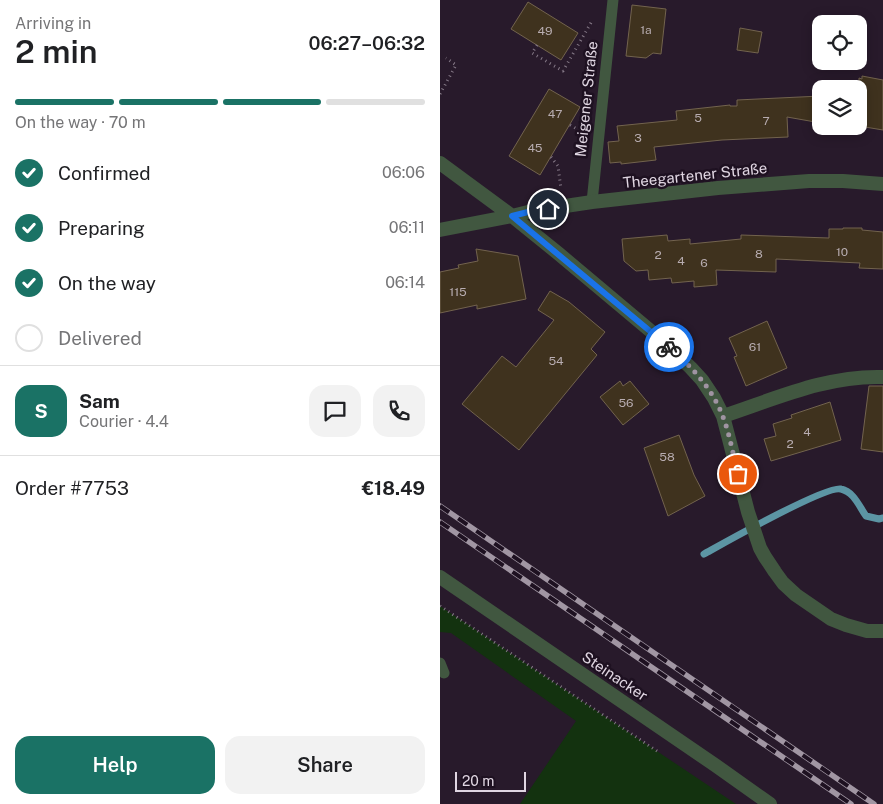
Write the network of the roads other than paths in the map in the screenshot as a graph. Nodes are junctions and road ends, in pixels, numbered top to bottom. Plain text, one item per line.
1 (613, 0) edge
2 (440, 163) edge
3 (883, 184) edge
4 (592, 202) junction
5 (512, 216) junction
6 (440, 230) edge
7 (883, 377) edge
8 (723, 416) junction
9 (440, 577) edge
10 (883, 631) edge
11 (770, 804) edge

1 - 4 lane, Meigener Straße
2 - 5 street
3 - 4 street, Theegartener Straße
4 - 5 street, Theegartener Straße
5 - 6 street, Theegartener Straße
5 - 8 street
7 - 8 street
8 - 10 street
9 - 11 street, Steinacker

